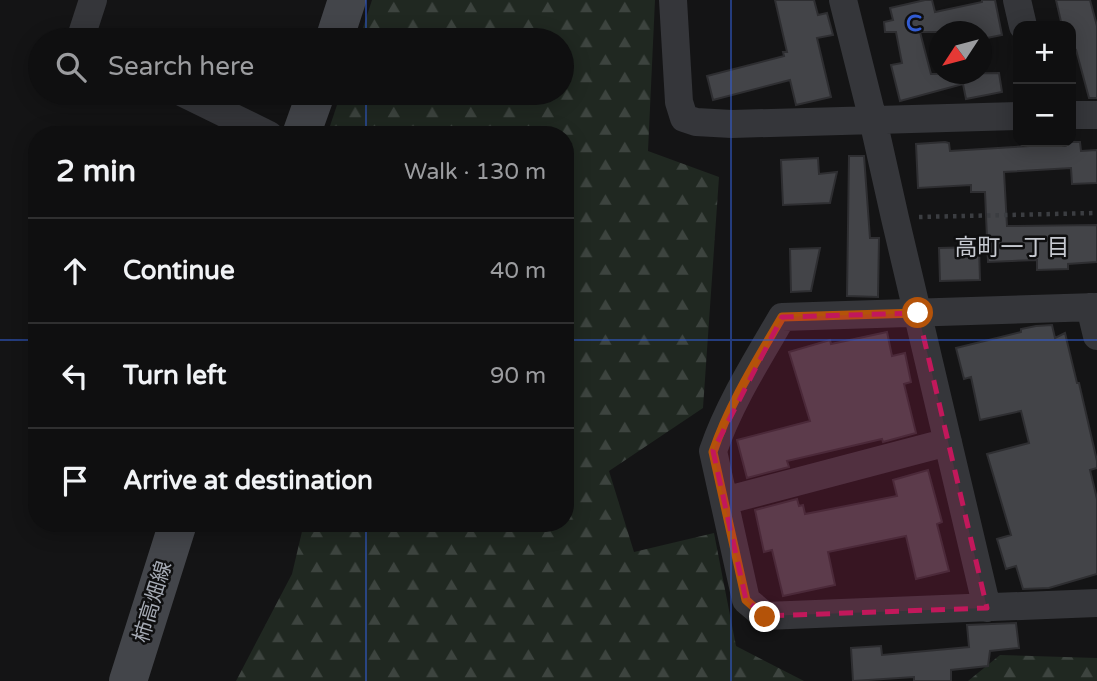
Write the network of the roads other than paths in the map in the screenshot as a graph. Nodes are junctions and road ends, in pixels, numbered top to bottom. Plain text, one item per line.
1 (93, 0) edge
2 (347, 0) edge
3 (673, 0) edge
4 (843, 0) edge
5 (1017, 0) edge
6 (1022, 21) edge
7 (84, 28) edge
8 (338, 28) edge
9 (208, 105) edge
10 (312, 105) edge
11 (1097, 115) edge
12 (1013, 116) edge
13 (1076, 116) edge
14 (873, 120) junction
15 (251, 126) edge
16 (305, 126) edge
17 (1094, 307) edge
18 (918, 313) junction
19 (1097, 336) edge
20 (947, 442) junction
21 (724, 501) junction
22 (175, 532) edge
23 (1097, 603) edge
24 (986, 608) junction
25 (128, 681) edge

1 - 7 street
2 - 8 main road
3 - 14 street
4 - 14 street
5 - 6 street
9 - 15 street
10 - 16 main road
11 - 13 street
12 - 14 street
14 - 18 street
17 - 18 street
17 - 19 street
18 - 20 street
18 - 21 street
20 - 21 street
20 - 24 street
21 - 24 street
22 - 25 main road, 柿高畑線
23 - 24 street

